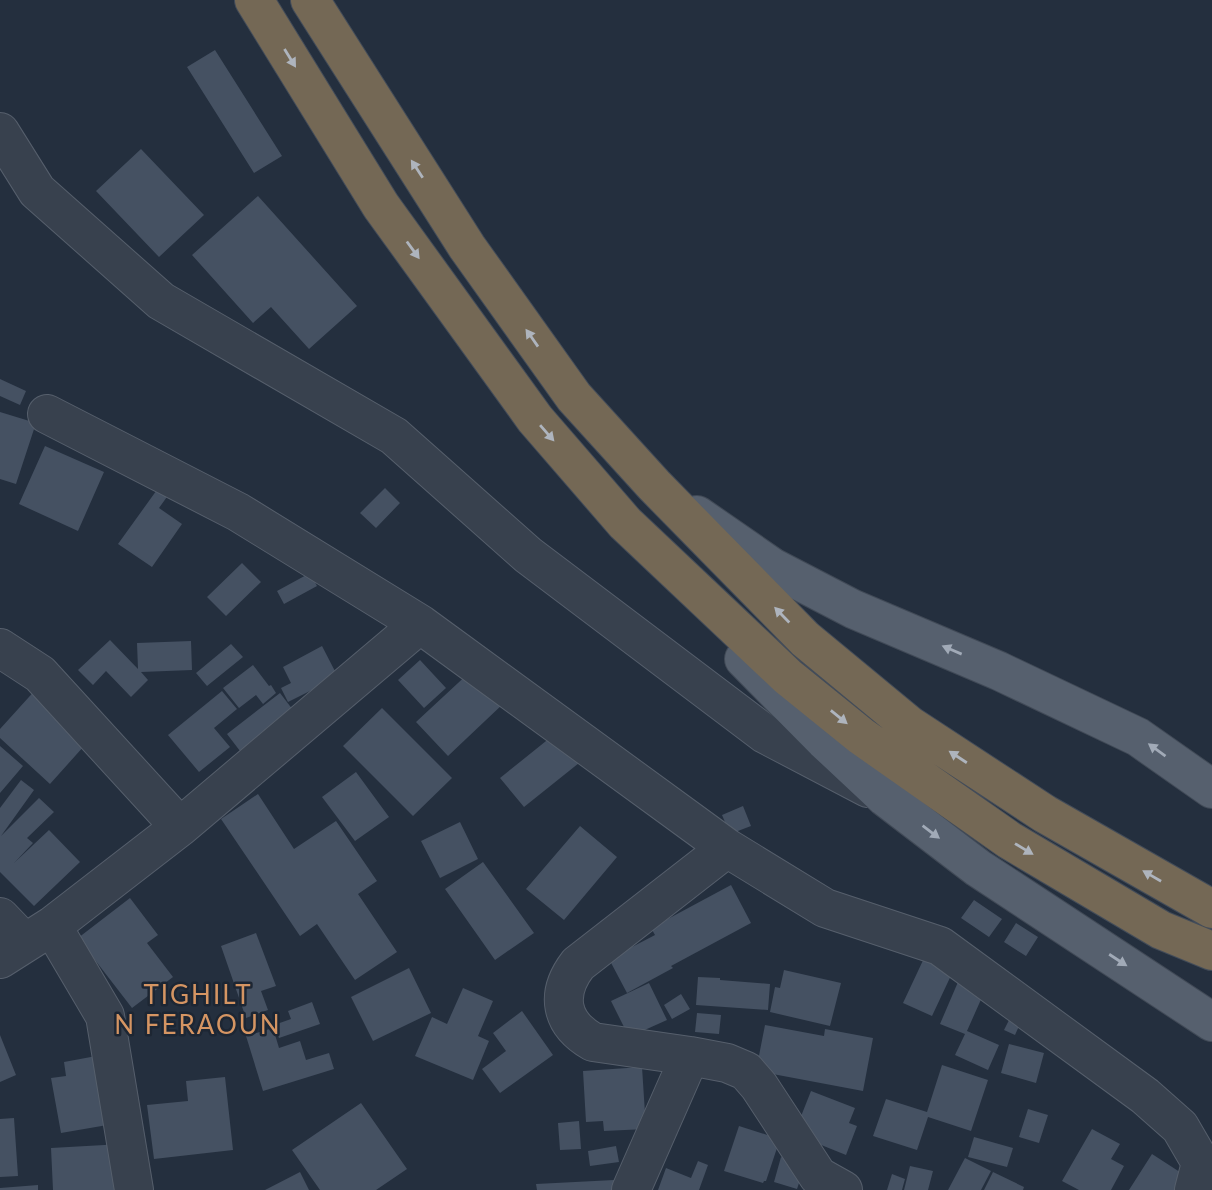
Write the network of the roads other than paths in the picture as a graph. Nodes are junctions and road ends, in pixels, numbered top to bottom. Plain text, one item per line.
1 (254, 0) edge
2 (310, 0) edge
3 (0, 132) edge
4 (47, 414) dead end
5 (654, 485) junction
6 (625, 523) junction
7 (420, 624) junction
8 (0, 648) edge
9 (1212, 789) edge
10 (885, 797) junction
11 (180, 827) junction
12 (727, 848) junction
13 (1212, 909) edge
14 (19, 936) edge
15 (1212, 951) edge
16 (1212, 1022) edge
17 (690, 1056) junction
18 (134, 1190) edge
19 (631, 1190) edge
20 (843, 1190) edge
21 (1194, 1190) edge

1 -> 6 highway
5 -> 2 highway
3 - 10 street
4 - 7 street
9 -> 5 main road
13 -> 5 highway
6 - 10 main road
6 -> 15 highway
7 - 11 street
7 - 12 street
8 - 11 street
10 -> 16 main road
11 - 14 street
12 - 17 street
12 - 21 street
14 - 18 street
17 - 19 street
17 - 20 street

